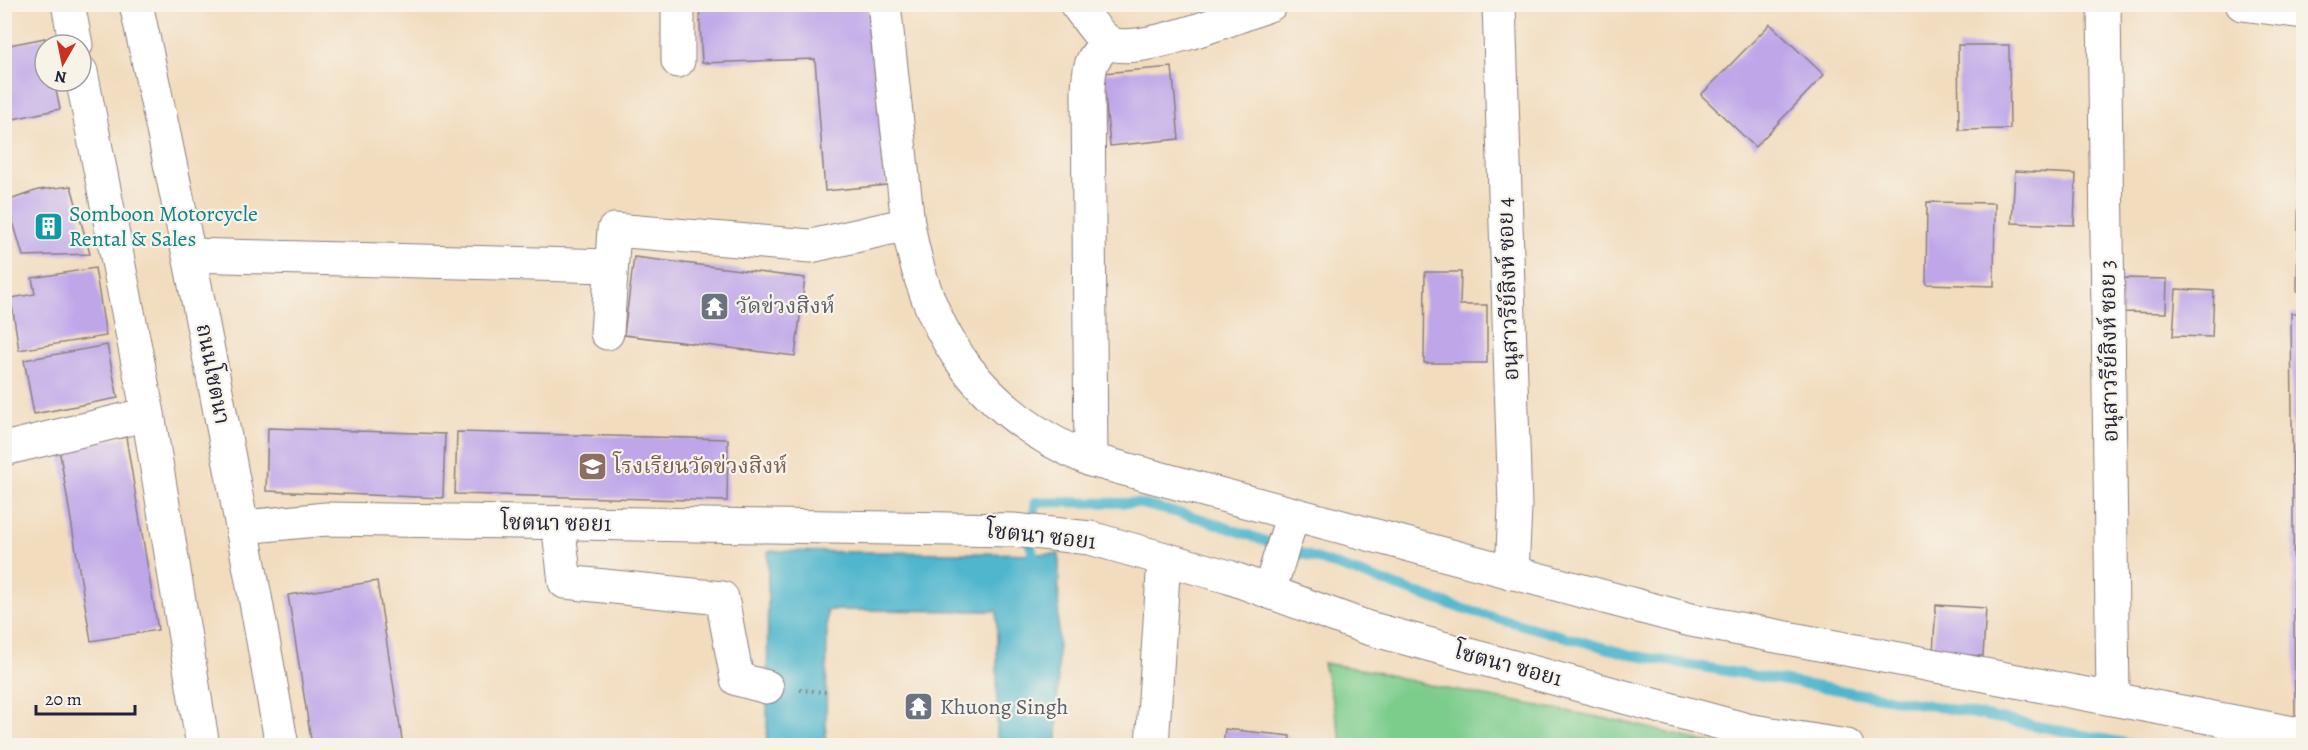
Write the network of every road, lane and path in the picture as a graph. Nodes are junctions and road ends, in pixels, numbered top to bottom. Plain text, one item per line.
1 (68, 4) edge
2 (136, 4) edge
3 (678, 4) edge
4 (884, 4) edge
5 (1076, 4) edge
6 (1271, 4) edge
7 (1499, 4) edge
8 (2104, 4) edge
9 (2242, 4) edge
10 (2304, 12) edge
11 (74, 33) edge
12 (1109, 42) junction
13 (678, 61) dead end
14 (85, 93) edge
15 (908, 224) junction
16 (190, 255) junction
17 (611, 266) junction
18 (607, 333) dead end
19 (148, 414) junction
20 (4, 448) edge
21 (1091, 460) junction
22 (1293, 514) junction
23 (558, 523) junction
24 (243, 527) junction
25 (1164, 559) junction
26 (1512, 573) junction
27 (1269, 592) junction
28 (767, 687) dead end
29 (2114, 698) junction
30 (2304, 735) edge
31 (203, 746) edge
32 (282, 746) edge
33 (1152, 746) edge
34 (1847, 746) edge

1 - 11 street
2 - 16 street, ถนนโชตนา
3 - 13 street
4 - 15 street
5 - 12 street
6 - 12 street
7 - 26 street, อนุสาวรีย์สิงห์ ซอย 4
8 - 29 street, อนุสาวรีย์สิงห์ ซอย 3
9 - 10 street
12 - 21 street
14 - 19 street
15 - 17 street
15 - 21 street
16 - 17 street
16 - 24 street, ถนนโชตนา
17 - 18 street
19 - 20 street
19 - 31 street
21 - 22 street
22 - 26 street
22 - 27 street
23 - 24 street, โชตนา ซอย1
23 - 25 street, โชตนา ซอย1
23 - 28 street
24 - 32 street, ถนนโชตนา
25 - 27 street, โชตนา ซอย1
25 - 33 street
26 - 29 street
27 - 34 street, โชตนา ซอย1
29 - 30 street

